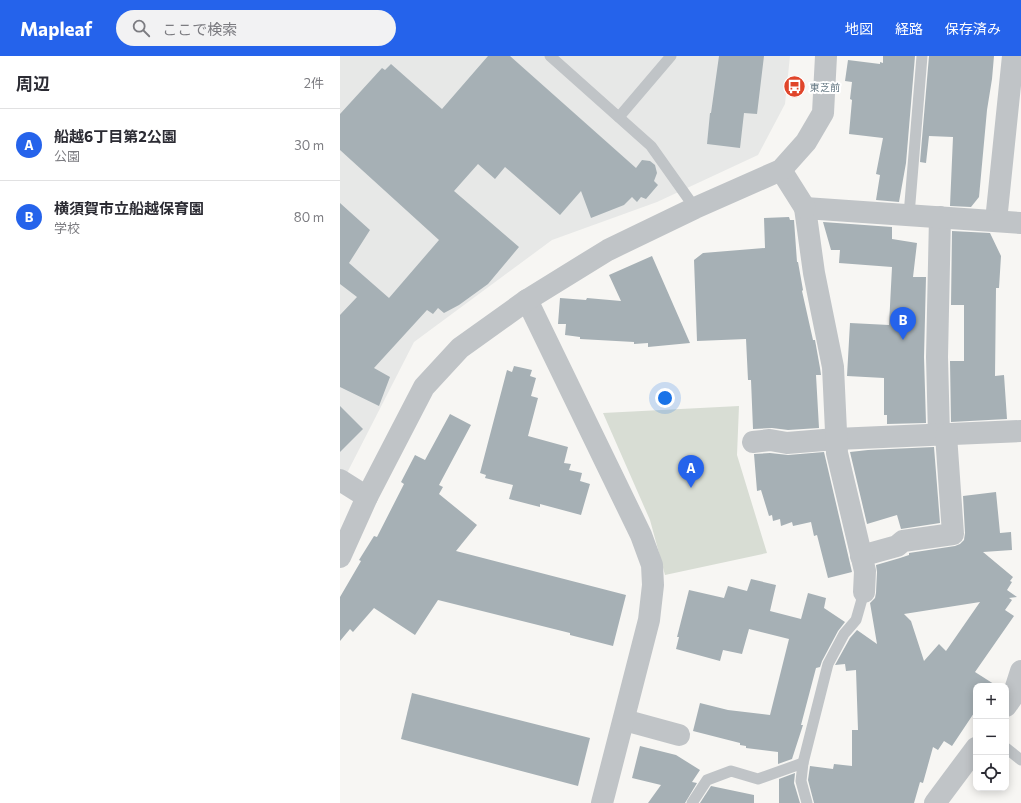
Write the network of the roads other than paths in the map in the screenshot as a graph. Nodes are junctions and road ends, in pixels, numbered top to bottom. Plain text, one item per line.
1 (550, 56) edge
2 (671, 56) edge
3 (826, 56) edge
4 (922, 56) edge
5 (1013, 56) edge
6 (1014, 115) edge
7 (619, 117) junction
8 (781, 170) junction
9 (695, 208) junction
10 (805, 208) junction
11 (909, 215) junction
12 (940, 217) junction
13 (996, 221) junction
14 (1021, 223) edge
15 (527, 300) junction
16 (1021, 432) edge
17 (943, 435) junction
18 (836, 439) junction
19 (753, 442) dead end
20 (340, 480) edge
21 (367, 497) junction
22 (861, 556) junction
23 (340, 557) edge
24 (864, 592) joint
25 (1021, 671) edge
26 (1009, 702) edge
27 (624, 720) junction
28 (679, 735) dead end
29 (1009, 750) edge
30 (973, 752) edge
31 (1021, 760) edge
32 (804, 763) junction
33 (602, 803) edge
34 (692, 803) edge
35 (807, 803) edge
36 (935, 803) edge

1 - 7 lane
2 - 7 lane
3 - 8 street
4 - 11 lane
5 - 6 street
6 - 13 street
7 - 9 lane
8 - 9 street
8 - 10 street
9 - 15 street
10 - 11 street
10 - 18 street
11 - 12 street
12 - 13 street
12 - 17 street
13 - 14 street
15 - 21 street
15 - 27 street
16 - 17 street
17 - 18 street
17 - 22 street
18 - 19 street
18 - 22 street
20 - 21 street
21 - 23 street
22 - 24 street
24 - 32 lane
25 - 26 street
27 - 28 street
27 - 33 street
29 - 31 lane
30 - 36 street
32 - 34 lane
32 - 35 lane

